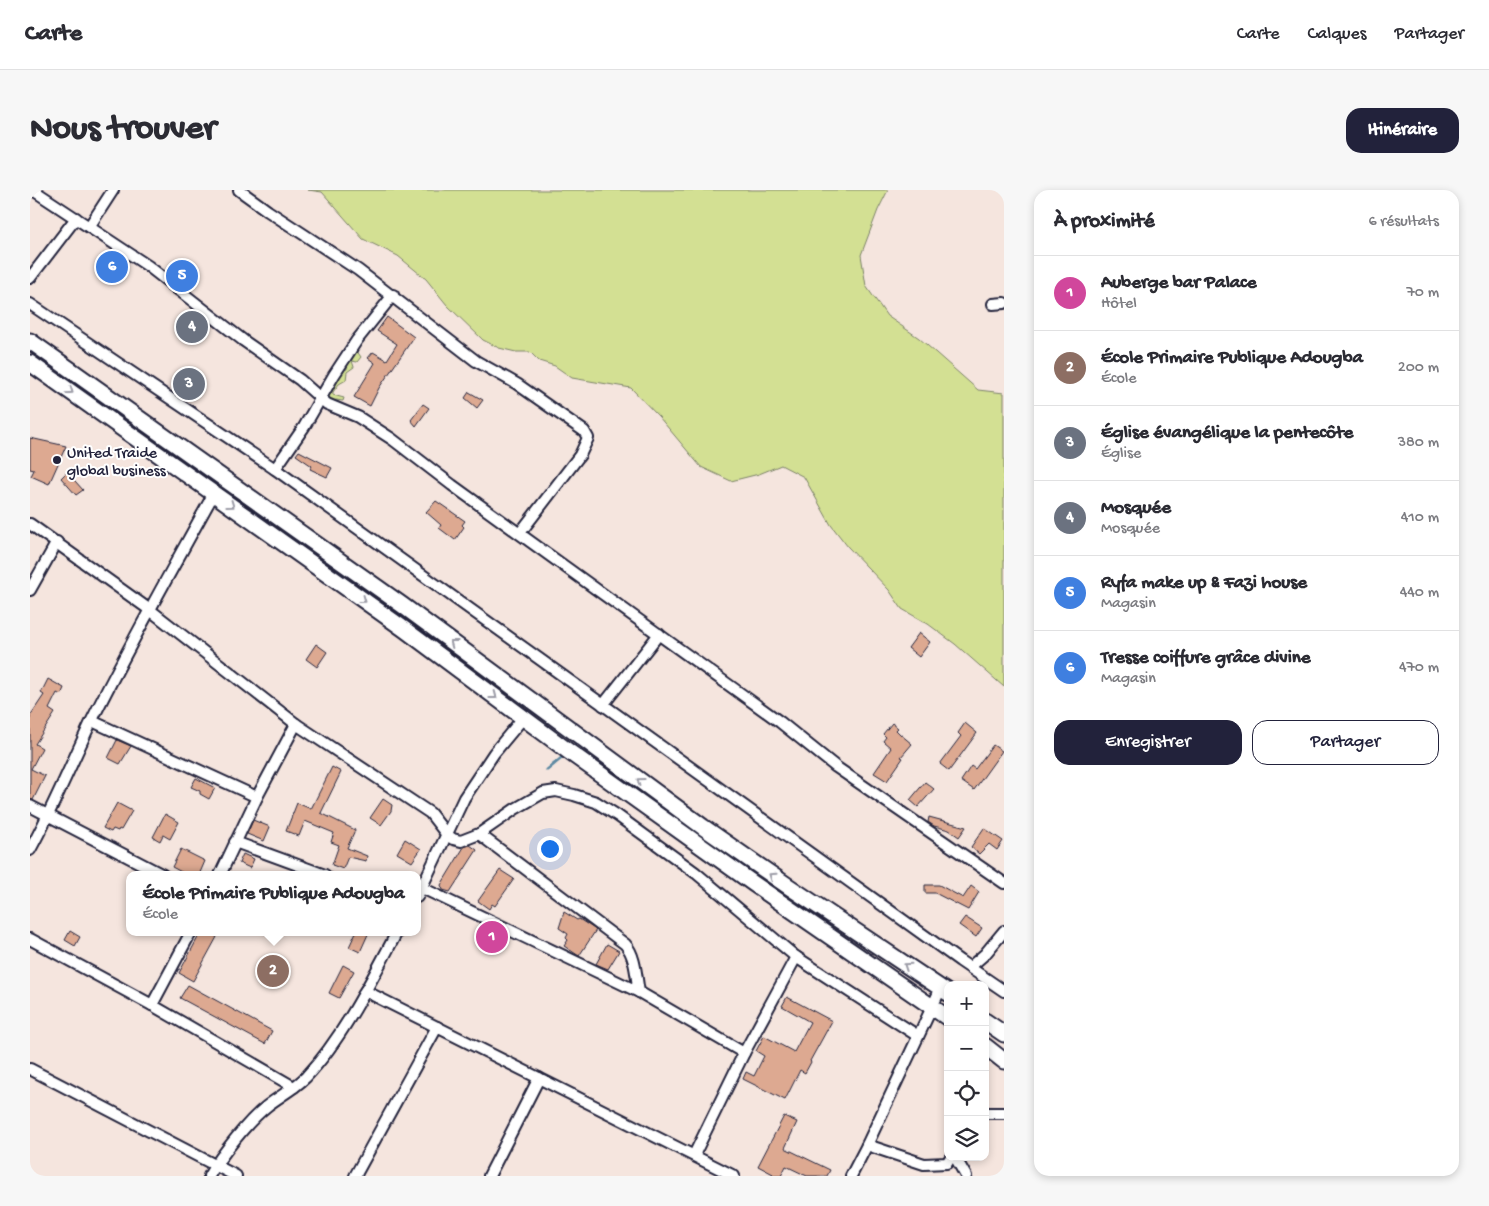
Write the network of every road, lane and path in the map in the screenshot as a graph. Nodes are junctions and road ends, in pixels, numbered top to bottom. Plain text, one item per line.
1 (33, 190) edge
2 (113, 190) edge
3 (239, 190) edge
4 (76, 218) junction
5 (89, 226) junction
6 (30, 278) edge
7 (393, 295) junction
8 (1004, 303) edge
9 (30, 304) edge
10 (993, 304) dead end
11 (30, 341) edge
12 (30, 363) edge
13 (321, 399) junction
14 (275, 469) junction
15 (214, 493) junction
16 (30, 524) edge
17 (520, 533) junction
18 (57, 542) junction
19 (30, 590) edge
20 (150, 610) junction
21 (659, 634) junction
22 (603, 705) junction
23 (524, 718) junction
24 (92, 721) junction
25 (296, 724) junction
26 (257, 797) junction
27 (30, 806) edge
28 (50, 815) junction
29 (479, 834) junction
30 (447, 835) junction
31 (235, 842) junction
32 (30, 850) edge
33 (155, 871) edge
34 (222, 871) edge
35 (314, 871) edge
36 (1004, 883) edge
37 (421, 888) edge
38 (421, 893) edge
39 (1004, 931) edge
40 (188, 936) edge
41 (395, 936) edge
42 (30, 939) edge
43 (796, 957) junction
44 (970, 967) junction
45 (365, 991) junction
46 (944, 991) edge
47 (1004, 991) edge
48 (639, 992) junction
49 (152, 1005) junction
50 (932, 1006) junction
51 (944, 1015) edge
52 (989, 1024) edge
53 (437, 1027) junction
54 (1004, 1034) edge
55 (918, 1036) junction
56 (989, 1049) edge
57 (744, 1053) junction
58 (1004, 1060) edge
59 (30, 1069) edge
60 (539, 1078) junction
61 (294, 1087) junction
62 (989, 1113) edge
63 (1004, 1113) edge
64 (867, 1146) junction
65 (694, 1155) junction
66 (948, 1161) edge
67 (957, 1161) edge
68 (215, 1164) junction
69 (209, 1176) edge
70 (236, 1176) edge
71 (355, 1176) edge
72 (489, 1176) edge
73 (734, 1176) edge
74 (851, 1176) edge
75 (966, 1176) edge

1 - 4 street
2 - 5 street
3 - 7 street
4 - 5 street
4 - 6 street
5 - 13 street
7 - 13 street
7 - 17 street
8 - 10 street
9 - 14 street
46 -> 11 main road
12 -> 15 main road
13 - 14 street
13 - 17 street
14 - 22 street
15 - 20 street
15 -> 23 main road
16 - 18 street
17 - 21 street
18 - 19 street
18 - 20 street
20 - 24 street
20 - 25 street
21 - 22 street
21 - 36 street
22 - 44 street
23 - 30 street
23 - 50 main road
24 - 26 street
24 - 28 street
25 - 26 street
25 - 30 street
26 - 31 street
27 - 28 street
28 - 32 street
28 - 33 street
29 - 30 street
29 - 43 street
29 - 48 street
30 - 37 street
31 - 34 street
31 - 35 street
38 - 48 street
39 - 44 street
40 - 49 street
41 - 45 street
42 - 49 street
43 - 55 street
43 - 57 street
44 - 47 street
45 - 53 street
45 - 61 street
46 - 50 street
48 - 57 street
49 - 61 street
50 - 51 main road
50 - 55 street
52 - 54 main road
53 - 60 street
53 - 71 street
55 - 64 street
56 - 58 main road
57 - 65 street
59 - 68 street
60 - 65 street
60 - 72 street
61 - 68 street
62 - 63 street
64 - 66 street
64 - 74 street
65 - 73 street
67 - 75 street
68 - 69 street
68 - 70 street

